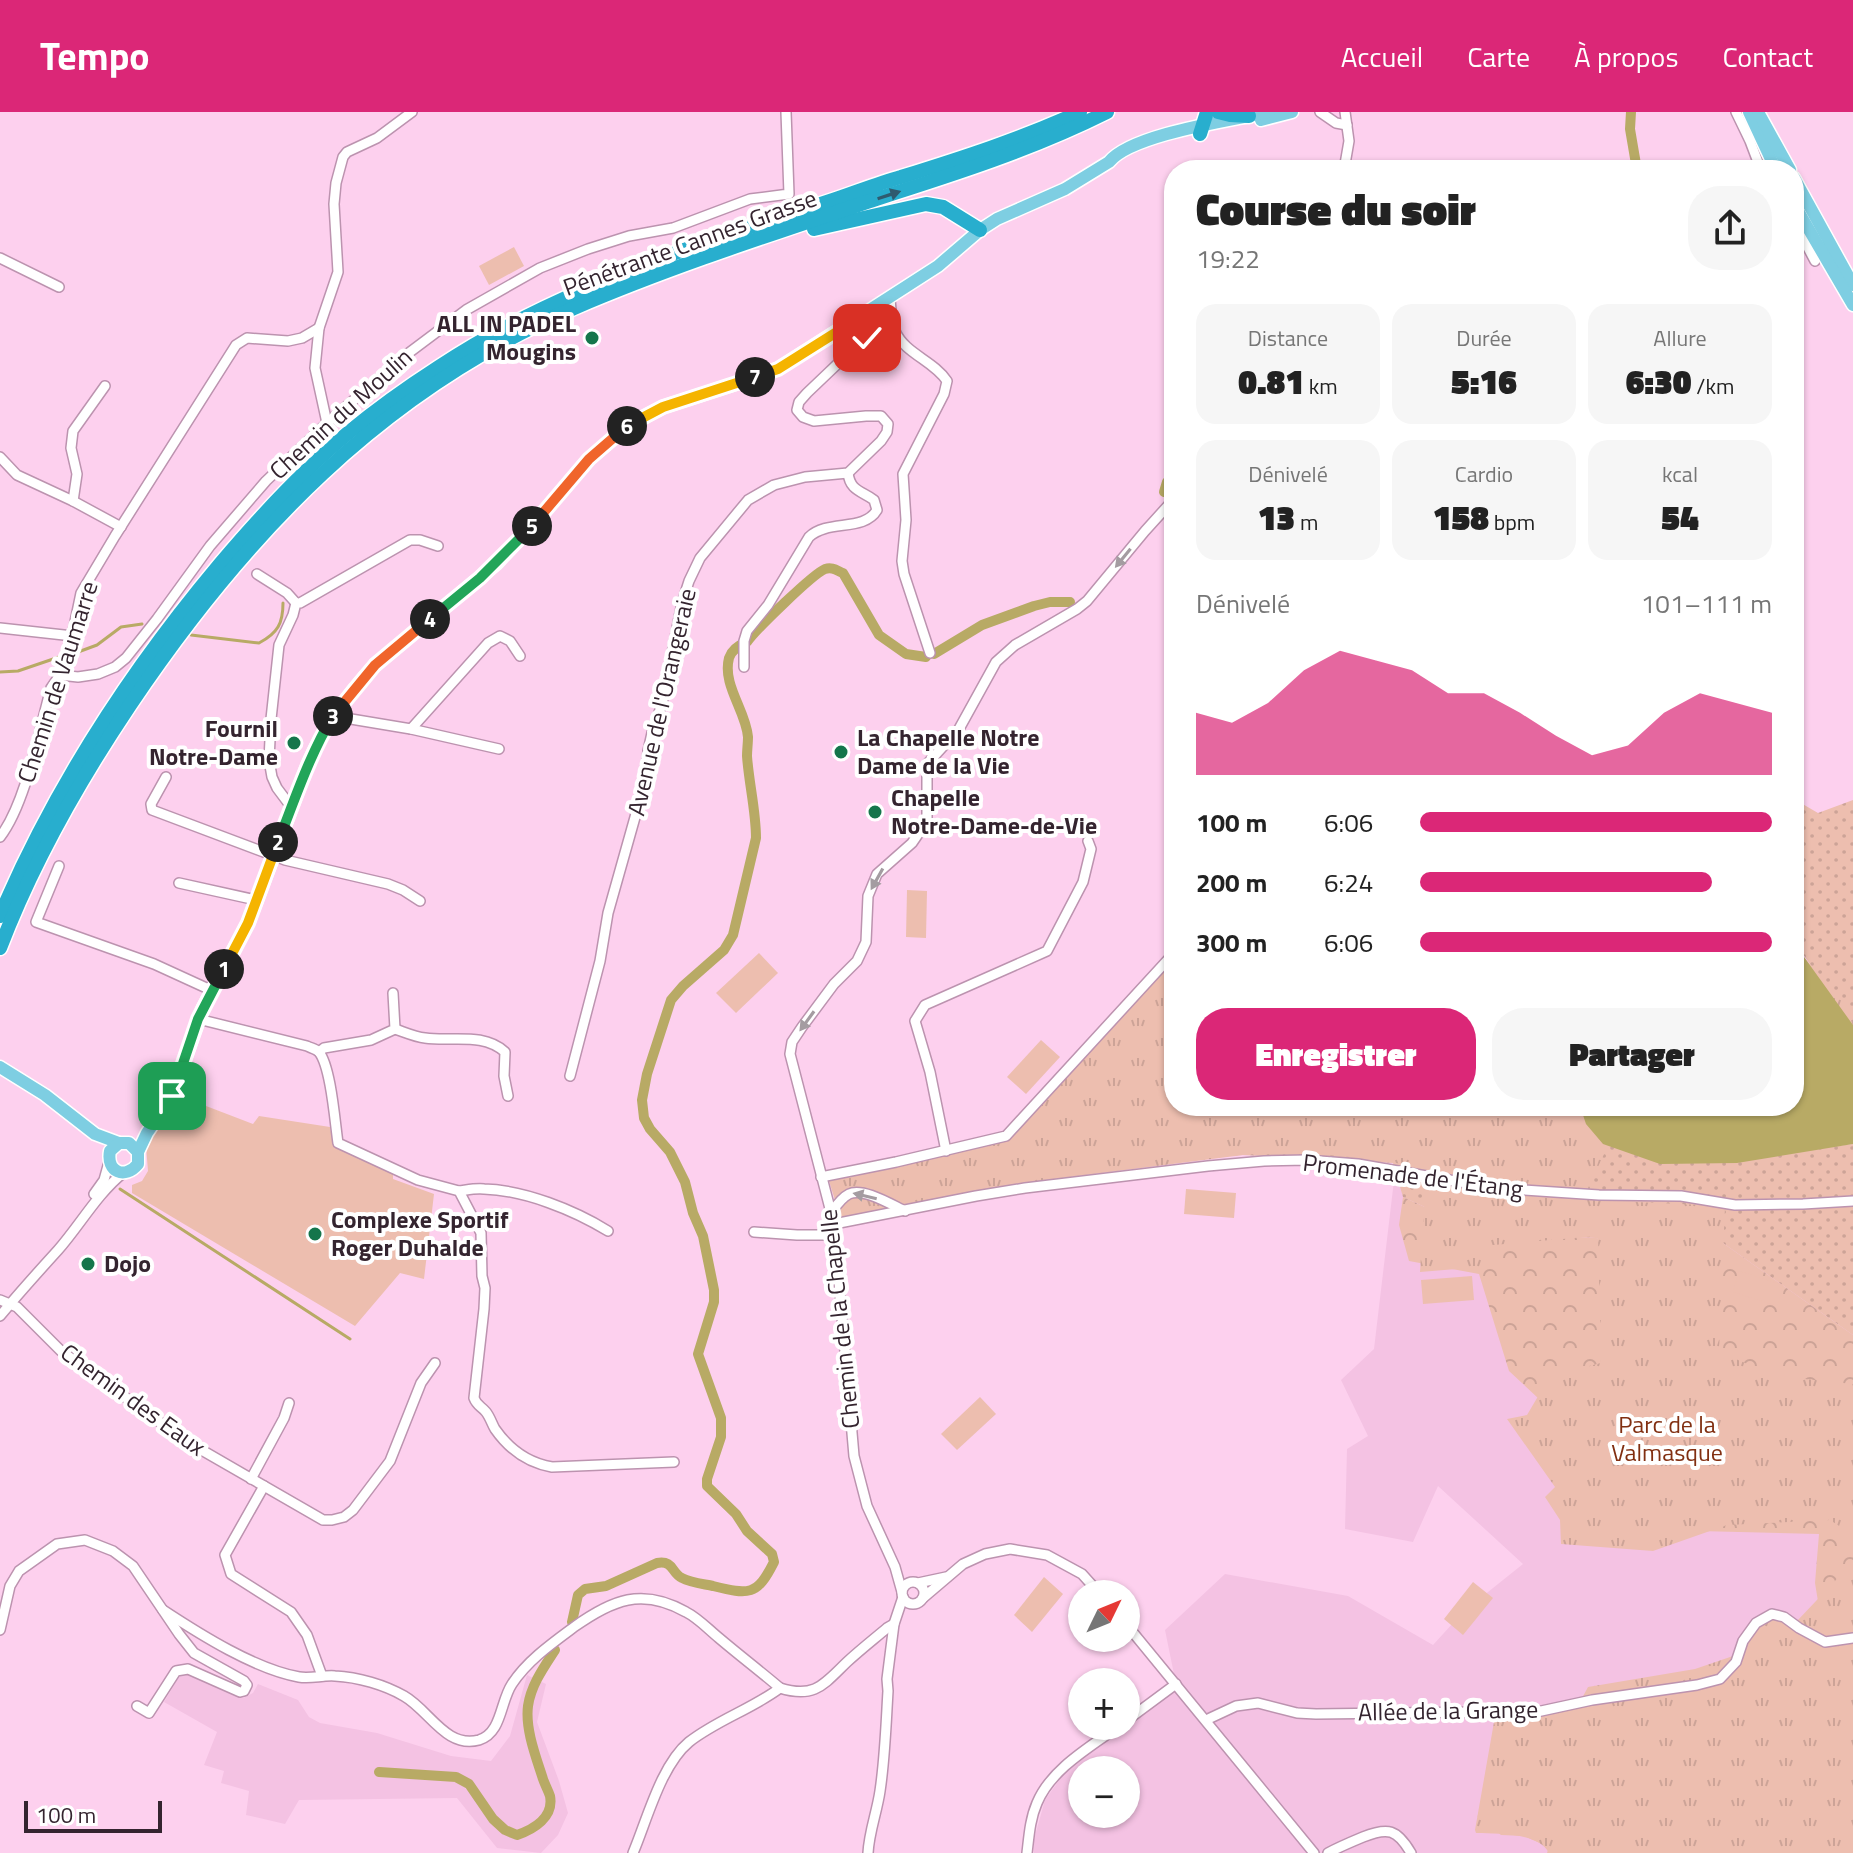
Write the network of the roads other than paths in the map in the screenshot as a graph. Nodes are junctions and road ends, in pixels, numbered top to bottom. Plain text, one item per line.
1 (412, 112) edge
2 (786, 112) edge
3 (1056, 112) edge
4 (1080, 112) edge
5 (1107, 112) edge
6 (1218, 112) edge
7 (1269, 112) edge
8 (1292, 112) edge
9 (1320, 112) edge
10 (1345, 112) edge
11 (1736, 112) edge
12 (1749, 112) edge
13 (1758, 112) edge
14 (1249, 116) junction
15 (1204, 124) edge
16 (1347, 125) junction
17 (1347, 160) edge
18 (1757, 160) edge
19 (1771, 160) edge
20 (1784, 160) edge
21 (899, 177) junction
22 (1804, 196) edge
23 (1804, 221) edge
24 (965, 222) junction
25 (980, 230) junction
26 (1804, 240) edge
27 (967, 241) junction
28 (735, 247) junction
29 (0, 258) edge
30 (1815, 261) dead end
31 (1853, 285) edge
32 (59, 287) dead end
33 (890, 298) junction
34 (1853, 305) edge
35 (867, 313) junction
36 (319, 328) junction
37 (105, 386) dead end
38 (327, 423) junction
39 (0, 457) edge
40 (848, 473) junction
41 (73, 501) junction
42 (1164, 509) edge
43 (121, 527) junction
44 (438, 546) dead end
45 (257, 574) dead end
46 (296, 603) junction
47 (0, 628) edge
48 (73, 636) junction
49 (930, 653) dead end
50 (520, 656) dead end
51 (744, 667) dead end
52 (60, 675) junction
53 (333, 716) junction
54 (411, 729) junction
55 (499, 749) dead end
56 (166, 777) dead end
57 (292, 808) junction
58 (0, 837) edge
59 (1088, 841) dead end
60 (273, 856) junction
61 (59, 866) dead end
62 (179, 883) dead end
63 (256, 900) junction
64 (420, 901) dead end
65 (0, 916) edge
66 (0, 948) edge
67 (1164, 964) edge
68 (213, 991) junction
69 (393, 993) dead end
70 (198, 1019) junction
71 (395, 1029) junction
72 (319, 1052) junction
73 (0, 1067) edge
74 (570, 1076) dead end
75 (176, 1082) junction
76 (508, 1096) dead end
77 (95, 1134) junction
78 (122, 1142) junction
79 (946, 1151) junction
80 (138, 1152) junction
81 (109, 1159) junction
82 (123, 1173) junction
83 (821, 1177) junction
84 (459, 1191) junction
85 (1853, 1201) edge
86 (905, 1211) junction
87 (831, 1213) junction
88 (834, 1229) junction
89 (608, 1231) dead end
90 (754, 1232) dead end
91 (35, 1273) junction
92 (5, 1302) edge
93 (0, 1316) edge
94 (435, 1363) dead end
95 (289, 1403) dead end
96 (674, 1462) dead end
97 (251, 1479) junction
98 (264, 1486) junction
99 (895, 1567) junction
100 (946, 1577) junction
101 (1087, 1580) edge
102 (915, 1582) junction
103 (902, 1595) junction
104 (919, 1601) junction
105 (163, 1610) junction
106 (892, 1625) junction
107 (0, 1630) edge
108 (1853, 1638) edge
109 (1140, 1641) edge
110 (322, 1676) junction
111 (1176, 1684) junction
112 (780, 1688) junction
113 (137, 1706) dead end
114 (1140, 1711) edge
115 (1206, 1720) junction
116 (1100, 1740) edge
117 (633, 1853) edge
118 (868, 1853) edge
119 (1027, 1853) edge
120 (1314, 1853) edge
121 (1328, 1853) edge
122 (1411, 1853) edge

1 - 36 street
2 - 38 street, Chemin du Moulin
3 - 21 highway
4 - 21 highway, Pénétrante Cannes Grasse
28 -> 5 highway, Pénétrante Cannes Grasse
6 - 14 highway
7 - 14 main road
8 - 15 main road
9 - 16 street
10 - 16 street
11 - 18 street
12 - 19 main road
13 - 20 main road
14 - 15 main road
15 - 25 main road
16 - 17 street
21 - 65 highway, Pénétrante Cannes Grasse
22 - 31 main road
23 - 34 main road
24 - 25 highway
24 - 27 highway
24 - 28 highway
25 - 27 main road
26 - 30 street
27 - 33 main road
28 - 66 highway, Pénétrante Cannes Grasse
29 - 32 street
33 - 35 main road
33 - 49 street
35 - 40 street
35 - 53 main road
36 - 38 street
36 - 43 street, Chemin de Vaumarre
37 - 41 street
38 - 52 street, Chemin du Moulin
39 - 41 street
40 - 51 street
40 - 74 street, Avenue de l'Orangeraie
41 - 43 street
42 -> 83 street, Chemin de la Chapelle
43 - 48 street, Chemin de Vaumarre
44 - 46 street
45 - 46 street
46 - 57 street
47 - 48 street
48 - 52 street, Chemin de Vaumarre
50 - 54 street
52 - 58 street, Chemin de Vaumarre
53 - 54 street
53 - 57 main road
54 - 55 street
56 - 60 street
57 - 60 main road
59 - 79 street
60 - 63 main road
60 - 64 street
61 - 68 street
62 - 63 street
63 - 68 main road
67 - 79 street
68 - 70 main road
69 - 71 street
70 - 72 street
70 - 75 main road
71 - 72 street
71 - 76 street
72 - 84 street
73 - 77 main road
75 - 78 main road
75 - 80 main road
77 - 78 main road
77 - 81 main road
78 - 80 main road
78 - 81 main road
79 - 83 street
80 - 82 main road
81 - 82 main road
81 - 91 street
82 - 91 street
83 - 87 street, Chemin de la Chapelle
84 - 89 street
84 - 96 street
85 - 86 street, Promenade de l'Étang
86 -> 87 street
86 - 88 street, Promenade de l'Étang
87 - 88 street, Chemin de la Chapelle
88 - 90 street, Promenade de l'Étang
88 - 99 street, Chemin de la Chapelle
91 - 92 street
92 - 93 street
92 - 97 street, Chemin des Eaux
94 - 98 street, Chemin des Eaux
95 - 97 street
97 - 98 street, Chemin des Eaux
98 - 110 street
99 - 102 street, Chemin de la Chapelle
99 - 103 street, Chemin de la Chapelle
100 - 101 street
100 - 102 street
100 - 104 street
102 - 103 street
102 - 104 street
103 - 104 street
103 - 106 street
104 - 106 street
105 - 107 street
105 - 110 street
105 - 113 street
106 - 112 street
106 - 118 street
108 - 115 street, Allée de la Grange
109 - 111 street
110 - 112 street
111 - 114 street
111 - 115 street
112 - 117 street
115 - 120 street
116 - 119 street
121 - 122 street

